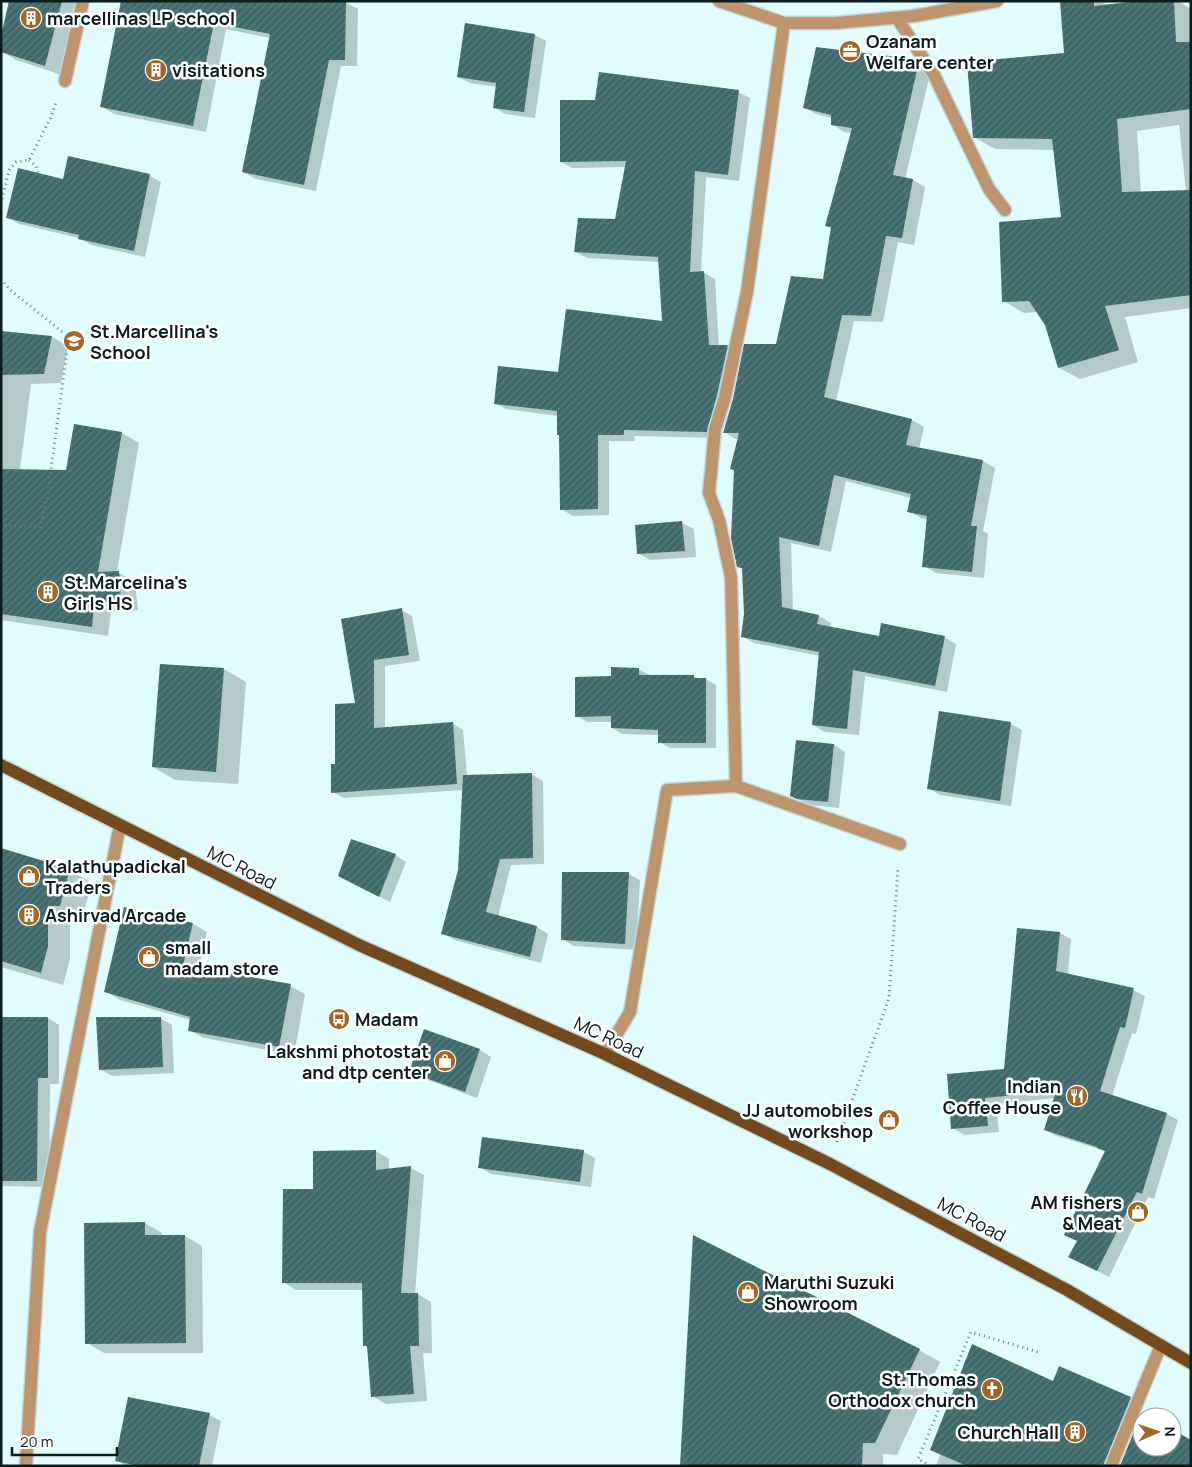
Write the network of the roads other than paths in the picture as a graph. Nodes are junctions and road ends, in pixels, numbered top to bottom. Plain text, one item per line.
1 (84, 1) edge
2 (719, 1) edge
3 (997, 1) edge
4 (897, 18) junction
5 (784, 23) junction
6 (65, 81) dead end
7 (1005, 210) dead end
8 (1, 765) edge
9 (736, 786) junction
10 (120, 825) junction
11 (900, 844) road end
12 (605, 1054) junction
13 (1161, 1345) junction
14 (1191, 1363) edge
15 (26, 1466) edge
16 (1111, 1466) edge

1 - 6 street
2 - 5 street
3 - 4 street
4 - 5 street
4 - 7 street
5 - 9 street
8 - 10 main road, MC Road
9 - 11 street
9 - 12 street
10 - 12 main road, MC Road
10 - 15 street
12 - 13 main road, MC Road
13 - 14 main road, MC Road
13 - 16 street

